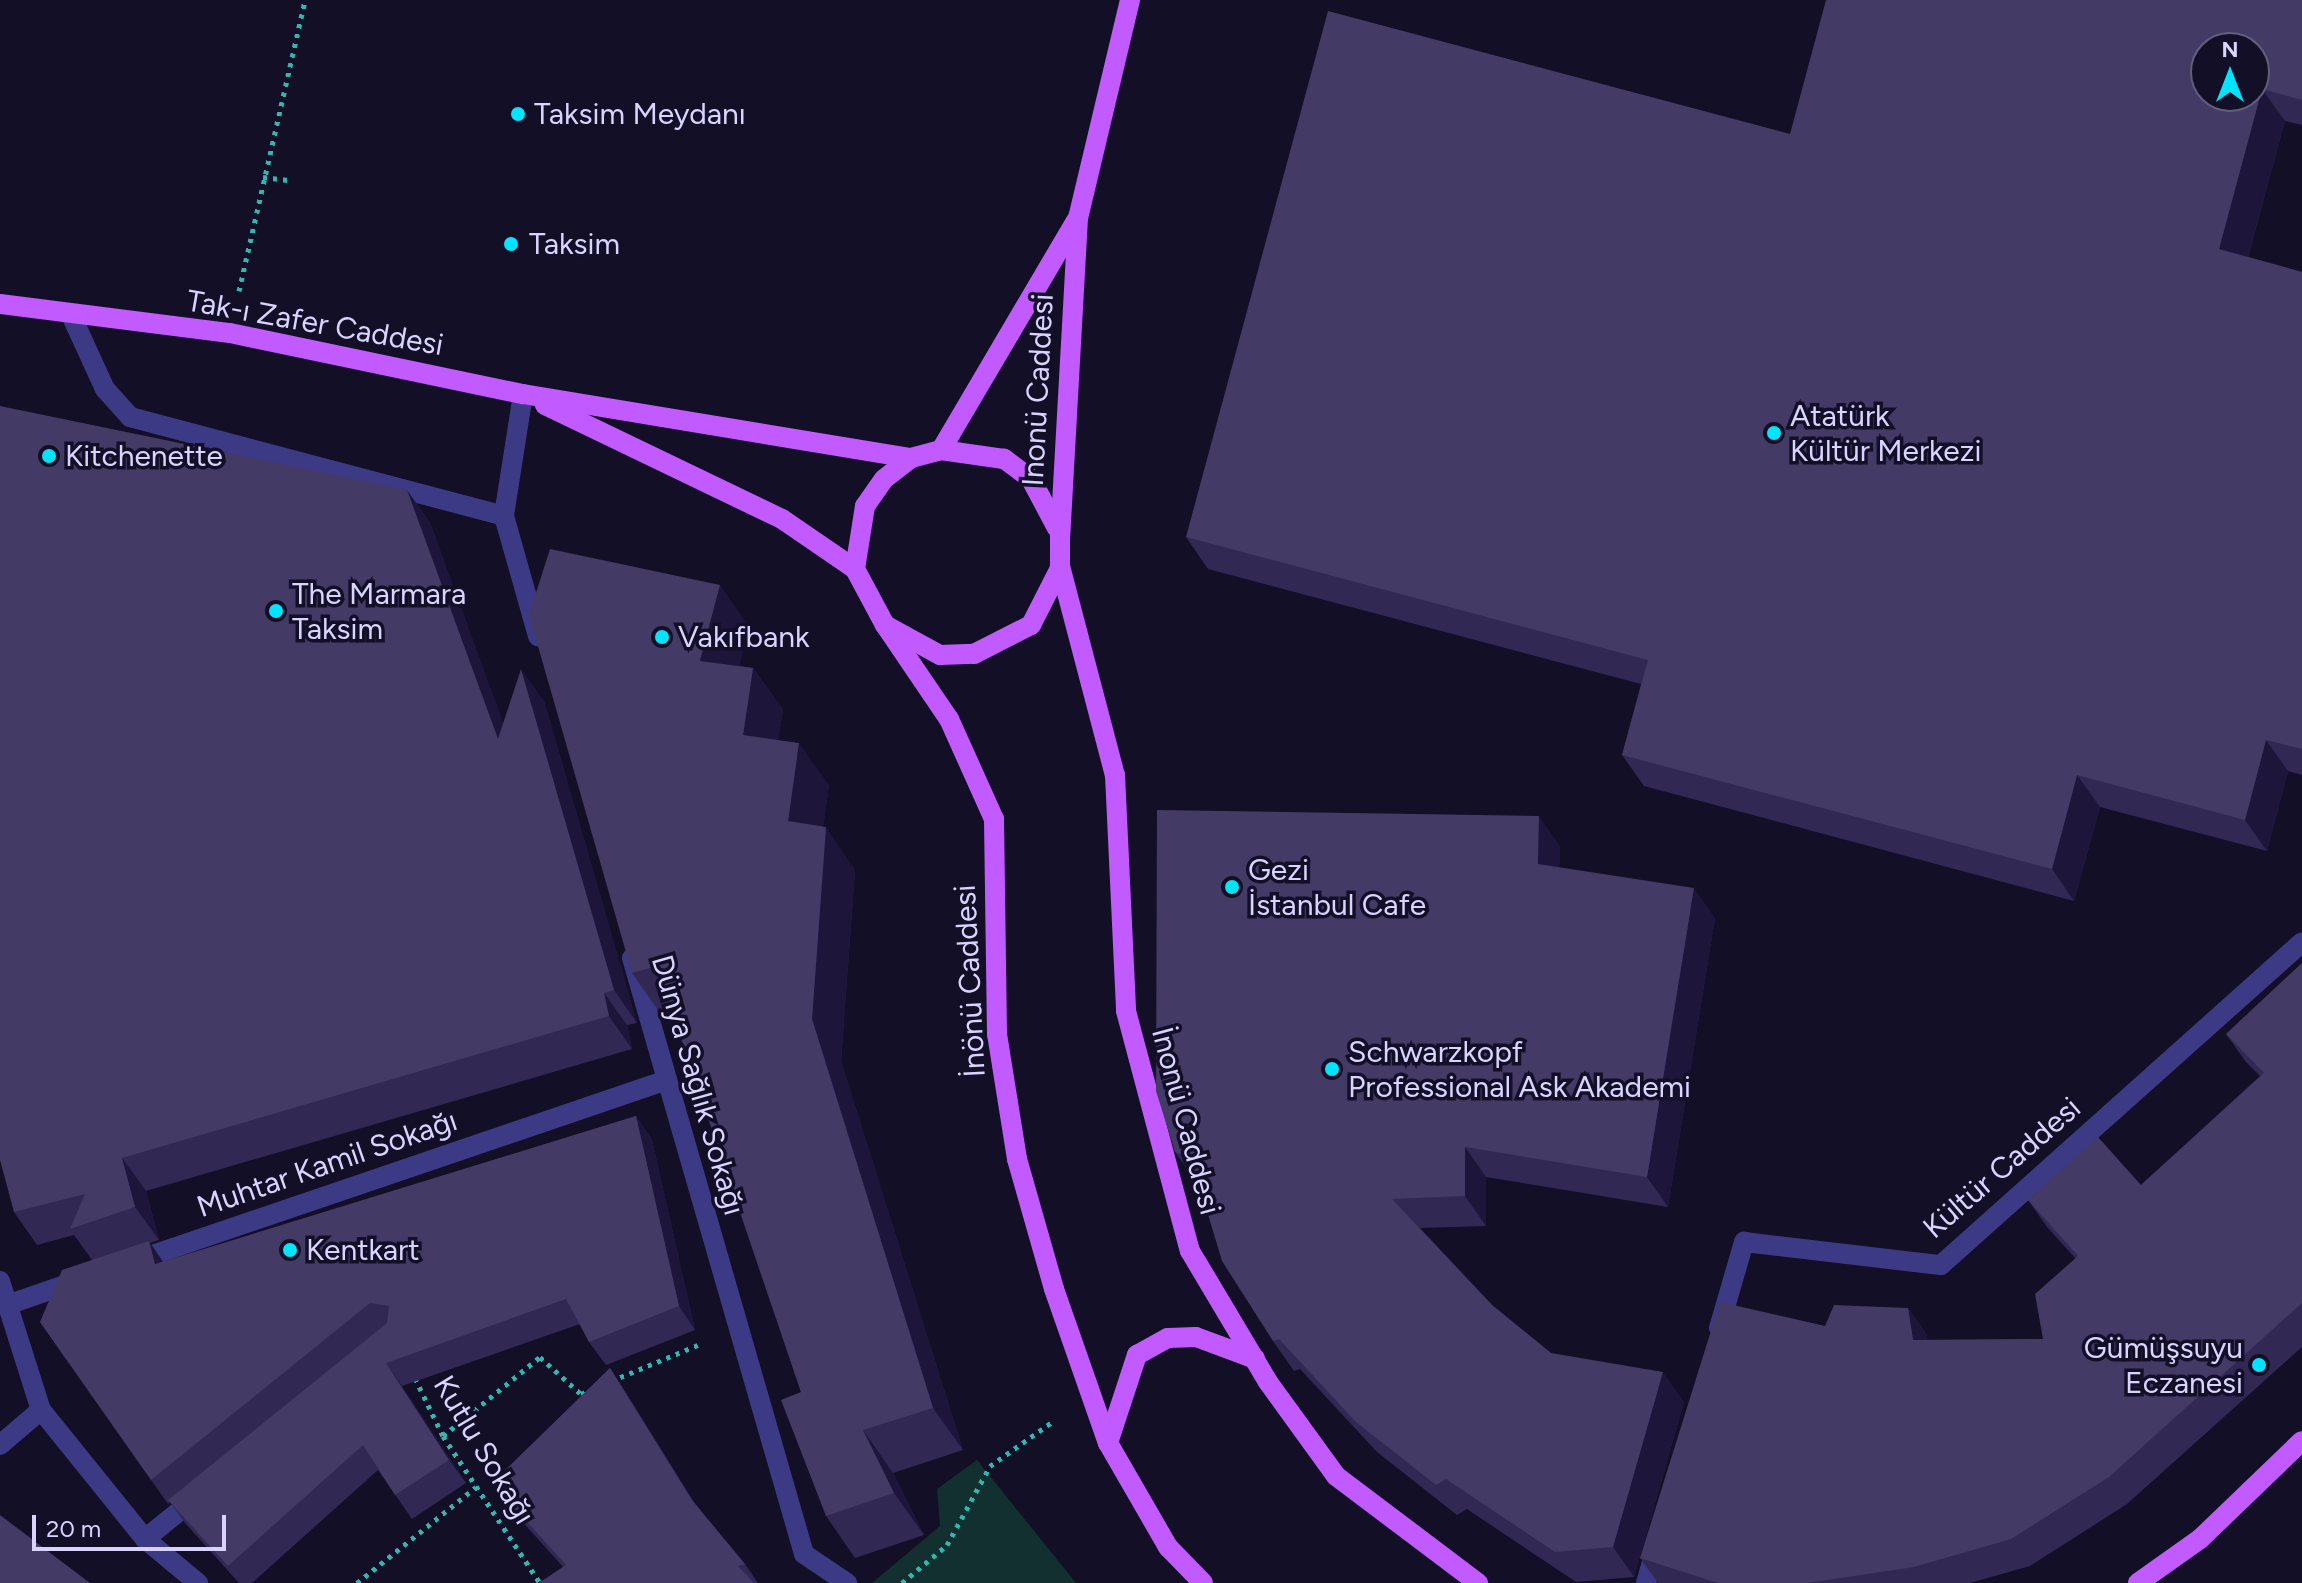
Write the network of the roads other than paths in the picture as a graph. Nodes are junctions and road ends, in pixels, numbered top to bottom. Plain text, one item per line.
1 (1130, 0) edge
2 (1078, 218) junction
3 (0, 304) edge
4 (72, 317) junction
5 (523, 394) junction
6 (941, 450) junction
7 (911, 458) junction
8 (504, 516) junction
9 (1060, 535) junction
10 (1060, 566) junction
11 (855, 569) junction
12 (885, 625) junction
13 (543, 653) edge
14 (627, 942) edge
15 (2302, 942) edge
16 (667, 1080) junction
17 (0, 1281) edge
18 (7, 1305) junction
19 (1714, 1346) edge
20 (1255, 1359) junction
21 (41, 1410) junction
22 (2302, 1441) edge
23 (1108, 1443) junction
24 (0, 1445) edge
25 (217, 1481) edge
26 (1663, 1524) edge
27 (145, 1539) junction
28 (198, 1583) edge
29 (847, 1583) edge
30 (1203, 1583) edge
31 (1478, 1583) edge
32 (1646, 1583) edge
33 (2138, 1583) edge

1 - 2 main road
2 - 6 main road
2 - 9 main road, Inonü Caddesi
3 - 4 main road, Tak-ı Zafer Caddesi
4 - 5 main road, Tak-ı Zafer Caddesi
4 - 8 street
5 - 7 main road
5 - 8 street
5 - 11 main road
6 - 7 main road
6 - 9 main road
7 - 11 main road
8 - 13 street
9 - 10 main road, Inonü Caddesi
10 - 12 main road
10 - 20 main road, İnonü Caddesi
11 - 12 main road
12 - 23 main road, İnönü Caddesi
14 - 16 street, Dünya Sağlık Sokağı
15 - 19 street, Kültür Caddesi
16 - 18 street, Muhtar Kamil Sokağı
16 - 29 street, Dünya Sağlık Sokağı
17 - 18 street
18 - 21 street
20 - 23 main road
20 - 31 main road, İnonü Caddesi
21 - 24 street
21 - 27 street
22 - 33 main road
23 - 30 main road, İnönü Caddesi
25 - 27 street
26 - 32 street
27 - 28 street

